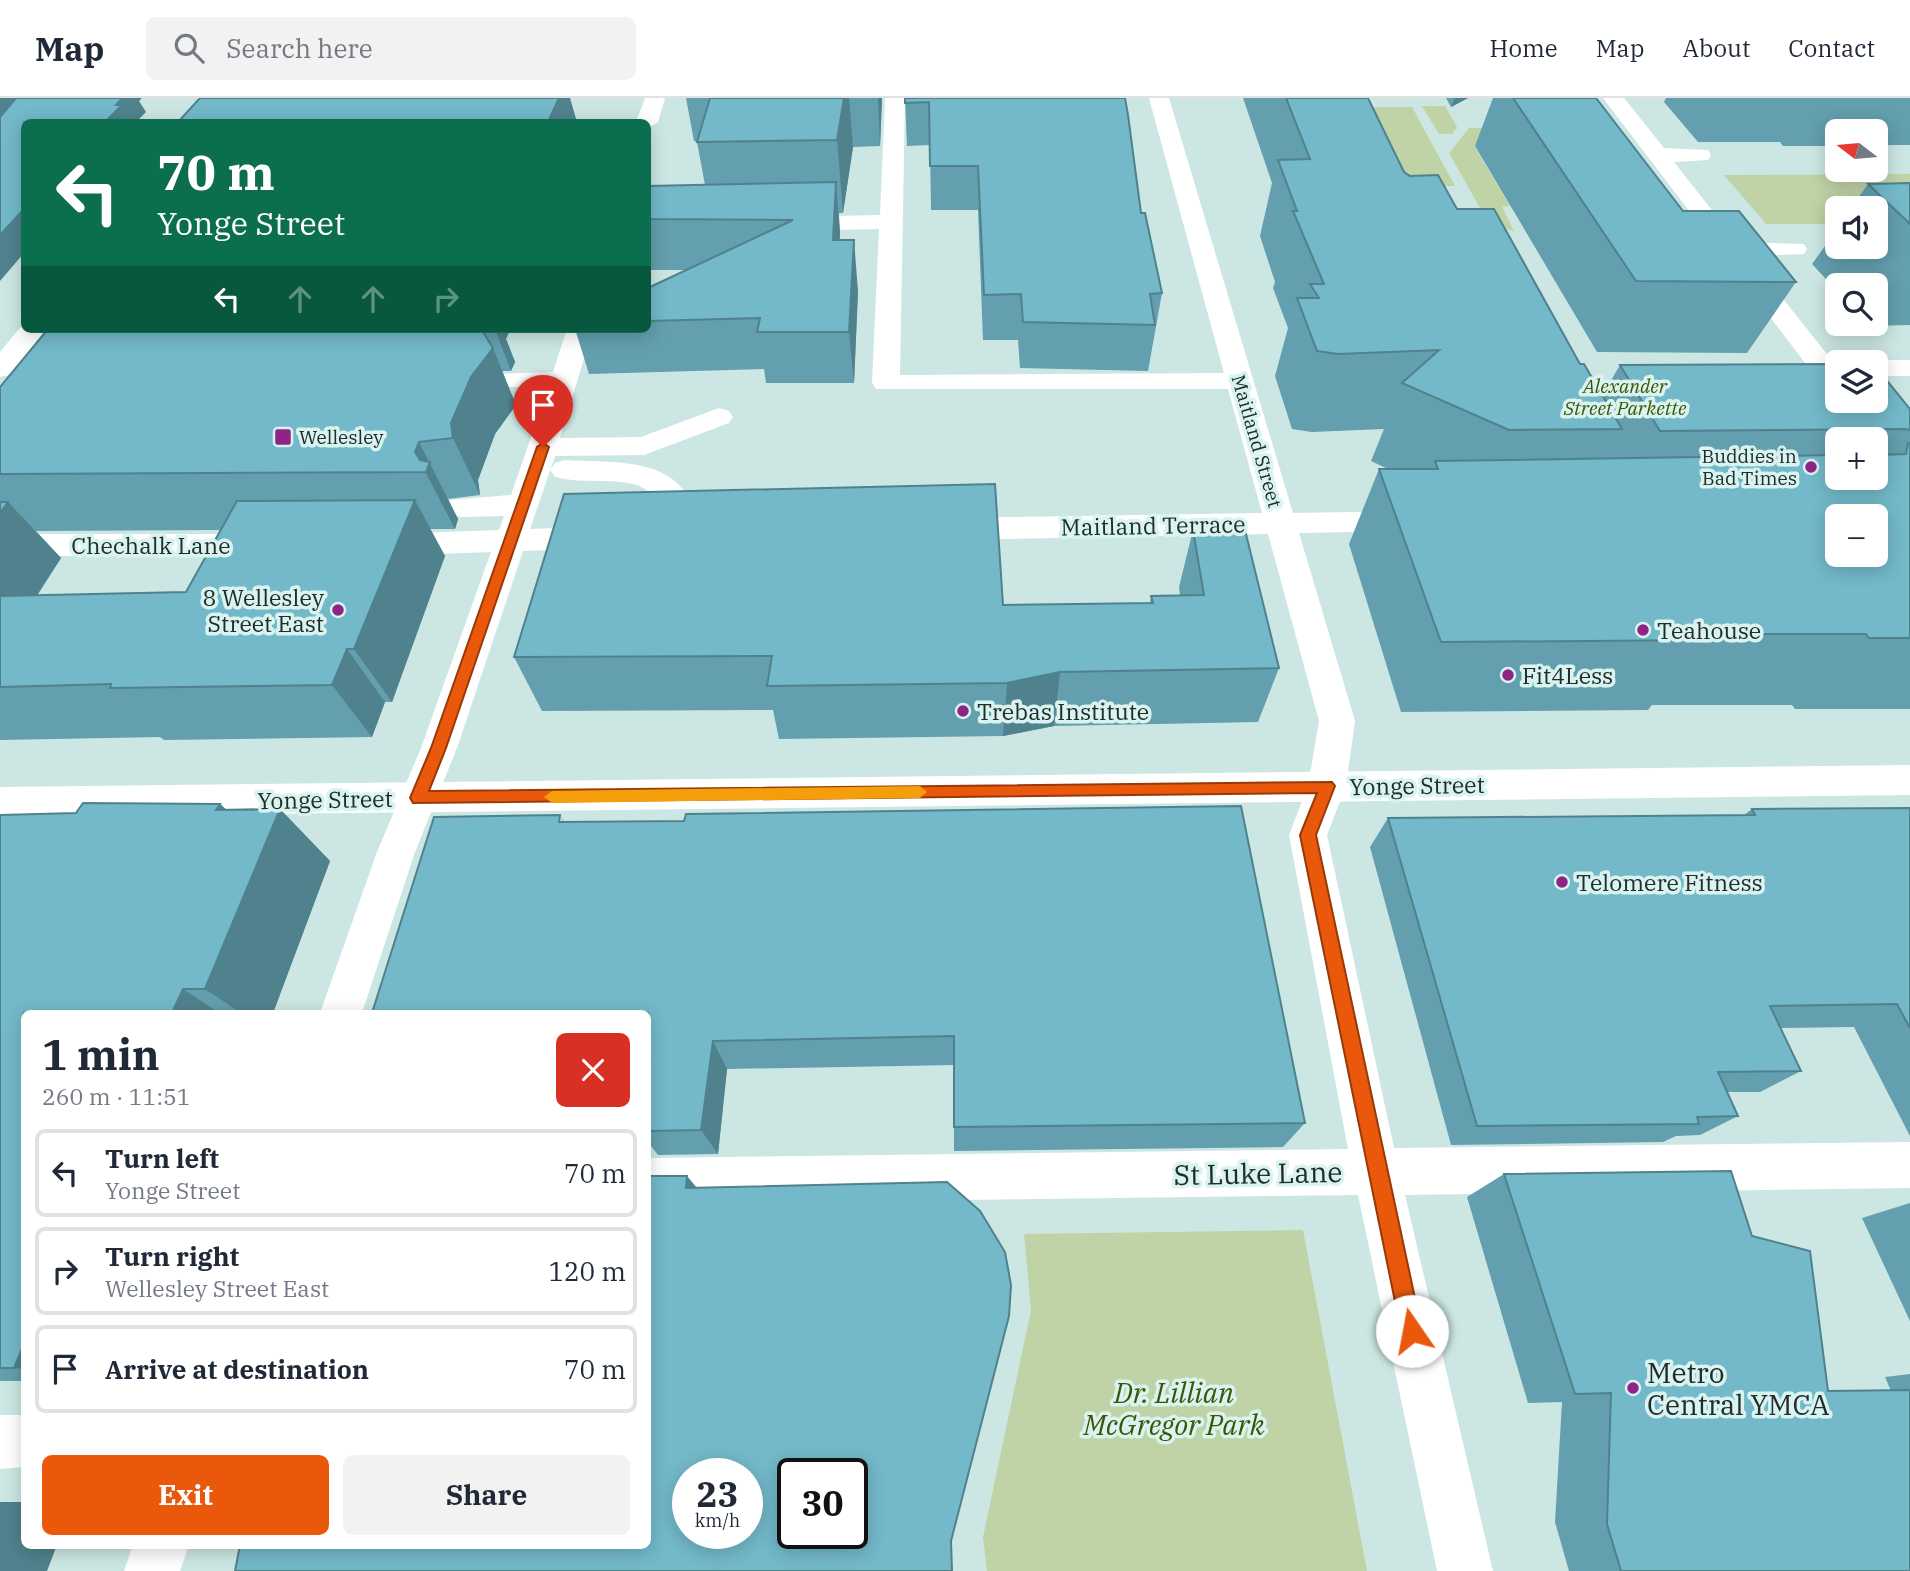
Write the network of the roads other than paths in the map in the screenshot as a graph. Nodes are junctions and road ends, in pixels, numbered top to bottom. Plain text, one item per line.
1 (655, 98) edge
2 (895, 98) edge
3 (1159, 98) edge
4 (1613, 98) edge
5 (648, 119) edge
6 (1657, 155) junction
7 (1700, 155) dead end
8 (891, 222) junction
9 (769, 225) edge
10 (1731, 249) junction
11 (1795, 249) dead end
12 (30, 333) edge
13 (579, 333) edge
14 (1825, 367) edge
15 (1888, 368) edge
16 (1910, 368) edge
17 (0, 369) edge
18 (506, 380) dead end
19 (563, 380) junction
20 (1239, 380) junction
21 (719, 417) dead end
22 (539, 458) junction
23 (672, 495) edge
24 (522, 505) junction
25 (461, 507) dead end
26 (1436, 520) edge
27 (73, 521) edge
28 (1279, 522) junction
29 (0, 524) edge
30 (915, 530) edge
31 (636, 536) edge
32 (511, 539) junction
33 (0, 545) edge
34 (291, 545) edge
35 (361, 545) edge
36 (1910, 780) edge
37 (1327, 786) junction
38 (418, 798) junction
39 (0, 802) edge
40 (342, 1010) edge
41 (1910, 1165) edge
42 (1376, 1171) junction
43 (651, 1181) edge
44 (21, 1441) edge
45 (0, 1442) edge
46 (160, 1549) edge
47 (152, 1571) edge
48 (1465, 1571) edge

1 - 5 street
2 - 8 street
3 - 20 street, Maitland Street
4 - 6 street
6 - 7 street
6 - 10 street
8 - 9 street
8 - 20 street
10 - 11 street
10 - 14 street
12 - 17 street
13 - 19 street
15 - 16 street
18 - 19 street
19 - 22 street
20 - 28 street, Maitland Street
21 - 22 street
22 - 23 street
22 - 24 street
24 - 25 street
24 - 32 street
26 - 28 street, Maitland Terrace
27 - 29 street
28 - 30 street, Maitland Terrace
28 - 37 street, Maitland Street
31 - 32 street
32 - 35 street
32 - 38 street
33 - 34 street, Chechalk Lane
36 - 37 street, Yonge Street
37 - 38 street, Yonge Street
37 - 42 street, Maitland Street
38 - 39 street, Yonge Street
38 - 40 street
41 - 42 street, St Luke Lane
42 - 43 street, St Luke Lane
42 - 48 street, Maitland Street
44 - 45 street
46 - 47 street

